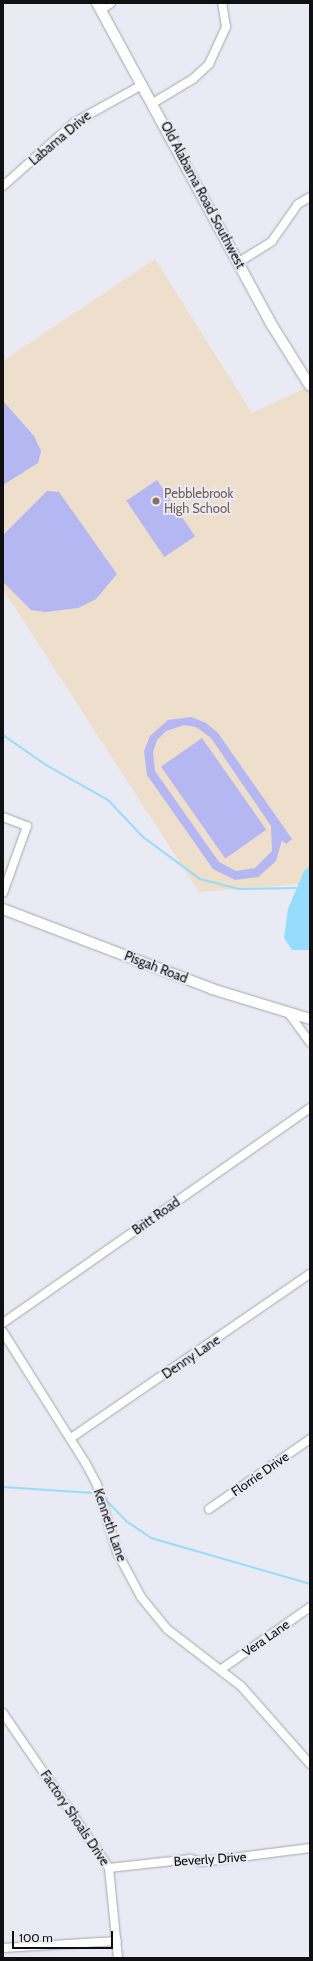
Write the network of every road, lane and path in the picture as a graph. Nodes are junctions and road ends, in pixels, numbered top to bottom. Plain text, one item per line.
1 (111, 3) edge
2 (222, 3) edge
3 (99, 6) edge
4 (142, 85) junction
5 (153, 103) junction
6 (3, 186) edge
7 (310, 197) edge
8 (239, 262) junction
9 (310, 386) edge
10 (3, 817) edge
11 (3, 893) edge
12 (3, 909) edge
13 (290, 1015) junction
14 (310, 1019) edge
15 (310, 1044) edge
16 (310, 1108) edge
17 (310, 1274) edge
18 (3, 1323) edge
19 (3, 1332) edge
20 (71, 1438) junction
21 (310, 1439) edge
22 (209, 1509) dead end
23 (310, 1607) edge
24 (222, 1668) junction
25 (3, 1713) edge
26 (310, 1764) edge
27 (310, 1848) edge
28 (109, 1868) junction
29 (117, 1941) junction
30 (3, 1948) edge
31 (118, 1958) edge

1 - 3 street
2 - 5 street
3 - 4 street, Old Alabama Road Southwest
4 - 5 street, Old Alabama Road Southwest
4 - 6 street, Labama Drive
5 - 8 street, Old Alabama Road Southwest
7 - 8 street
8 - 9 street, Old Alabama Road Southwest
10 - 11 street
12 - 13 street, Pisgah Road
13 - 14 street, Pisgah Road
13 - 15 street
16 - 18 street, Britt Road
17 - 20 street, Denny Lane
19 - 20 street, Kenneth Lane
20 - 24 street, Kenneth Lane
21 - 22 street, Florrie Drive
23 - 24 street, Vera Lane
24 - 26 street, Kenneth Lane
25 - 28 street, Factory Shoals Drive
27 - 28 street, Beverly Drive
28 - 29 street, Factory Shoals Drive
29 - 30 street
29 - 31 street, Factory Shoals Drive

